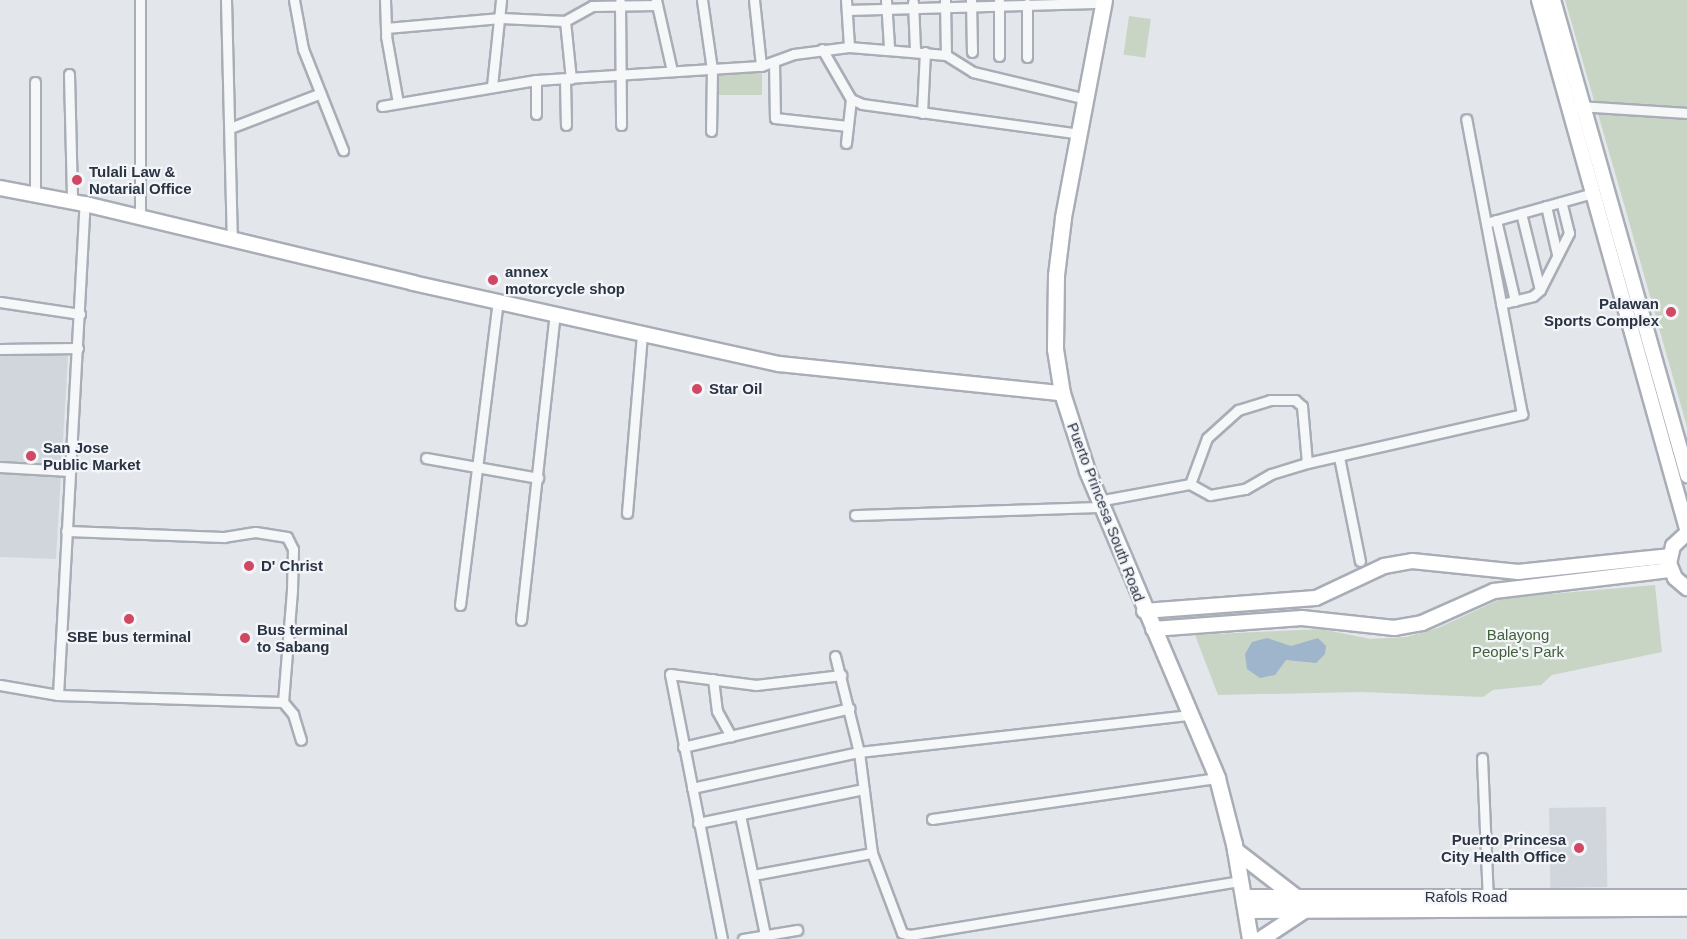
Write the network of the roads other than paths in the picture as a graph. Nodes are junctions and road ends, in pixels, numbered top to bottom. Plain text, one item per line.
1 (140, 0) edge
2 (226, 0) edge
3 (294, 0) edge
4 (385, 0) edge
5 (501, 0) edge
6 (702, 0) edge
7 (754, 0) edge
8 (1539, 0) edge
9 (1553, 0) edge
10 (657, 2) edge
11 (945, 2) edge
12 (971, 2) edge
13 (999, 2) edge
14 (1104, 2) edge
15 (620, 3) edge
16 (914, 3) edge
17 (1030, 3) edge
18 (887, 4) edge
19 (847, 5) edge
20 (501, 18) junction
21 (565, 21) junction
22 (386, 28) junction
23 (849, 47) junction
24 (889, 47) junction
25 (822, 49) junction
26 (920, 51) junction
27 (972, 52) dead end
28 (946, 55) junction
29 (999, 56) dead end
30 (1027, 57) dead end
31 (774, 62) junction
32 (760, 66) junction
33 (712, 69) junction
34 (672, 71) junction
35 (69, 74) dead end
36 (620, 74) junction
37 (568, 79) junction
38 (536, 80) junction
39 (35, 82) dead end
40 (492, 86) junction
41 (321, 93) junction
42 (851, 99) junction
43 (1086, 99) junction
44 (398, 103) junction
45 (382, 106) dead end
46 (1582, 106) junction
47 (1568, 107) junction
48 (922, 113) junction
49 (1687, 113) edge
50 (536, 114) dead end
51 (1466, 119) dead end
52 (566, 125) dead end
53 (621, 125) dead end
54 (848, 126) junction
55 (230, 128) junction
56 (711, 131) dead end
57 (1080, 134) junction
58 (846, 143) dead end
59 (343, 150) dead end
60 (0, 188) edge
61 (1593, 193) junction
62 (35, 195) junction
63 (79, 202) junction
64 (1561, 202) junction
65 (1546, 206) junction
66 (1521, 213) junction
67 (140, 217) junction
68 (1496, 220) junction
69 (1486, 223) junction
70 (232, 238) junction
71 (1557, 254) junction
72 (1540, 290) junction
73 (1515, 301) junction
74 (0, 302) edge
75 (498, 302) junction
76 (1501, 304) junction
77 (80, 314) junction
78 (555, 314) junction
79 (642, 334) junction
80 (78, 348) junction
81 (0, 349) edge
82 (1062, 393) junction
83 (1339, 457) junction
84 (426, 458) dead end
85 (1307, 463) junction
86 (478, 466) junction
87 (0, 467) edge
88 (70, 471) junction
89 (1687, 475) edge
90 (538, 478) junction
91 (1191, 484) junction
92 (1099, 504) junction
93 (627, 513) dead end
94 (855, 515) dead end
95 (1687, 529) edge
96 (66, 531) junction
97 (1687, 533) edge
98 (1669, 556) junction
99 (1360, 561) dead end
100 (1671, 570) junction
101 (1491, 571) junction
102 (1687, 588) edge
103 (1494, 591) junction
104 (1327, 595) junction
105 (460, 605) dead end
106 (1144, 611) junction
107 (521, 620) dead end
108 (1328, 621) junction
109 (1153, 629) junction
110 (835, 656) dead end
111 (841, 675) junction
112 (713, 679) junction
113 (0, 685) edge
114 (58, 695) junction
115 (283, 702) junction
116 (850, 708) junction
117 (1190, 715) junction
118 (731, 736) junction
119 (301, 740) dead end
120 (683, 747) junction
121 (859, 752) junction
122 (1482, 758) dead end
123 (1217, 778) junction
124 (692, 788) junction
125 (864, 789) junction
126 (740, 815) junction
127 (932, 819) dead end
128 (698, 823) junction
129 (1235, 850) junction
130 (872, 853) junction
131 (753, 875) junction
132 (1241, 881) junction
133 (1687, 897) edge
134 (1488, 903) junction
135 (1245, 904) junction
136 (1300, 904) junction
137 (1687, 909) edge
138 (797, 930) dead end
139 (765, 934) junction
140 (722, 939) edge
141 (743, 939) edge
142 (1250, 939) edge
143 (1260, 939) edge

1 - 67 street
2 - 55 street
3 - 41 street
4 - 22 street
5 - 20 street
6 - 33 street
7 - 32 street
8 - 47 street
9 - 46 street
10 - 15 street
10 - 34 street
11 - 12 street
11 - 16 street
11 - 28 street
12 - 13 street
12 - 27 street
13 - 17 street
13 - 29 street
14 - 17 street
14 - 43 main road, Puerto Princesa South Road
15 - 21 street
15 - 36 street
16 - 18 street
16 - 26 street
17 - 30 street
18 - 19 street
18 - 24 street
19 - 23 street
20 - 21 street
20 - 22 street
20 - 40 street
21 - 37 street
22 - 44 street
23 - 24 street
23 - 25 street
24 - 26 street
25 - 31 street
25 - 42 street
26 - 28 street
26 - 48 street
28 - 43 street
31 - 32 street
31 - 54 street
32 - 33 street
33 - 34 street
33 - 56 street
34 - 36 street
35 - 63 street
36 - 37 street
36 - 53 street
37 - 38 street
37 - 52 street
38 - 40 street
38 - 50 street
39 - 62 street
40 - 44 street
41 - 55 street
41 - 59 street
42 - 48 street
42 - 54 street
43 - 57 main road, Puerto Princesa South Road
44 - 45 street
46 - 47 street
46 - 49 street
46 - 89 street
47 - 61 street
48 - 57 street
51 - 69 street
54 - 58 street
55 - 70 street
57 - 82 main road, Puerto Princesa South Road
60 - 62 street
61 - 64 street
61 - 95 street
62 - 63 street
63 - 67 street
63 - 77 street
64 - 65 street
64 - 71 street
65 - 66 street
65 - 71 street
66 - 68 street
66 - 72 street
67 - 70 street
68 - 69 street
68 - 73 street
69 - 76 street
70 - 75 street
71 - 72 street
72 - 73 street
73 - 76 street
74 - 77 street
75 - 78 street
75 - 86 street
76 - 83 street
77 - 80 street
78 - 79 street
78 - 90 street
79 - 82 street
79 - 93 street
80 - 81 street
80 - 88 street
82 - 92 main road, Puerto Princesa South Road
83 - 85 street
83 - 99 street
84 - 86 street
85 - 91 street
85 - 91 street
86 - 90 street
86 - 105 street
87 - 88 street
88 - 96 street
90 - 107 street
91 - 92 street
92 - 94 street
92 - 106 main road, Puerto Princesa South Road
96 - 114 street
96 - 115 street
97 - 98 street
98 - 100 street
98 - 101 street
100 - 102 street
100 - 103 street
101 - 103 street
101 - 104 street
103 - 108 street
104 - 106 street
104 - 108 street
106 - 109 main road, Puerto Princesa South Road
108 - 109 street
109 - 117 main road, Puerto Princesa South Road
110 - 111 street
111 - 112 street
111 - 116 street
112 - 118 street
112 - 120 street
113 - 114 street
114 - 115 street
115 - 119 street
116 - 118 street
116 - 121 street
117 - 121 street
117 - 123 main road, Puerto Princesa South Road
118 - 120 street
120 - 124 street
121 - 124 street
121 - 125 street
122 - 134 street
123 - 127 street
123 - 129 main road, Puerto Princesa South Road
124 - 128 street
125 - 126 street
125 - 130 street
126 - 128 street
126 - 131 street
128 - 140 street
129 - 132 main road, Puerto Princesa South Road
129 - 136 main road
130 - 131 street
130 - 132 street
131 - 139 street
132 - 135 main road, Puerto Princesa South Road
133 - 134 street, Rafols Road
134 - 136 street, Rafols Road
134 - 137 street, Rafols Road
135 - 136 street, Rafols Road
135 - 142 main road, Puerto Princesa South Road
136 - 143 main road
138 - 139 street
139 - 141 street

